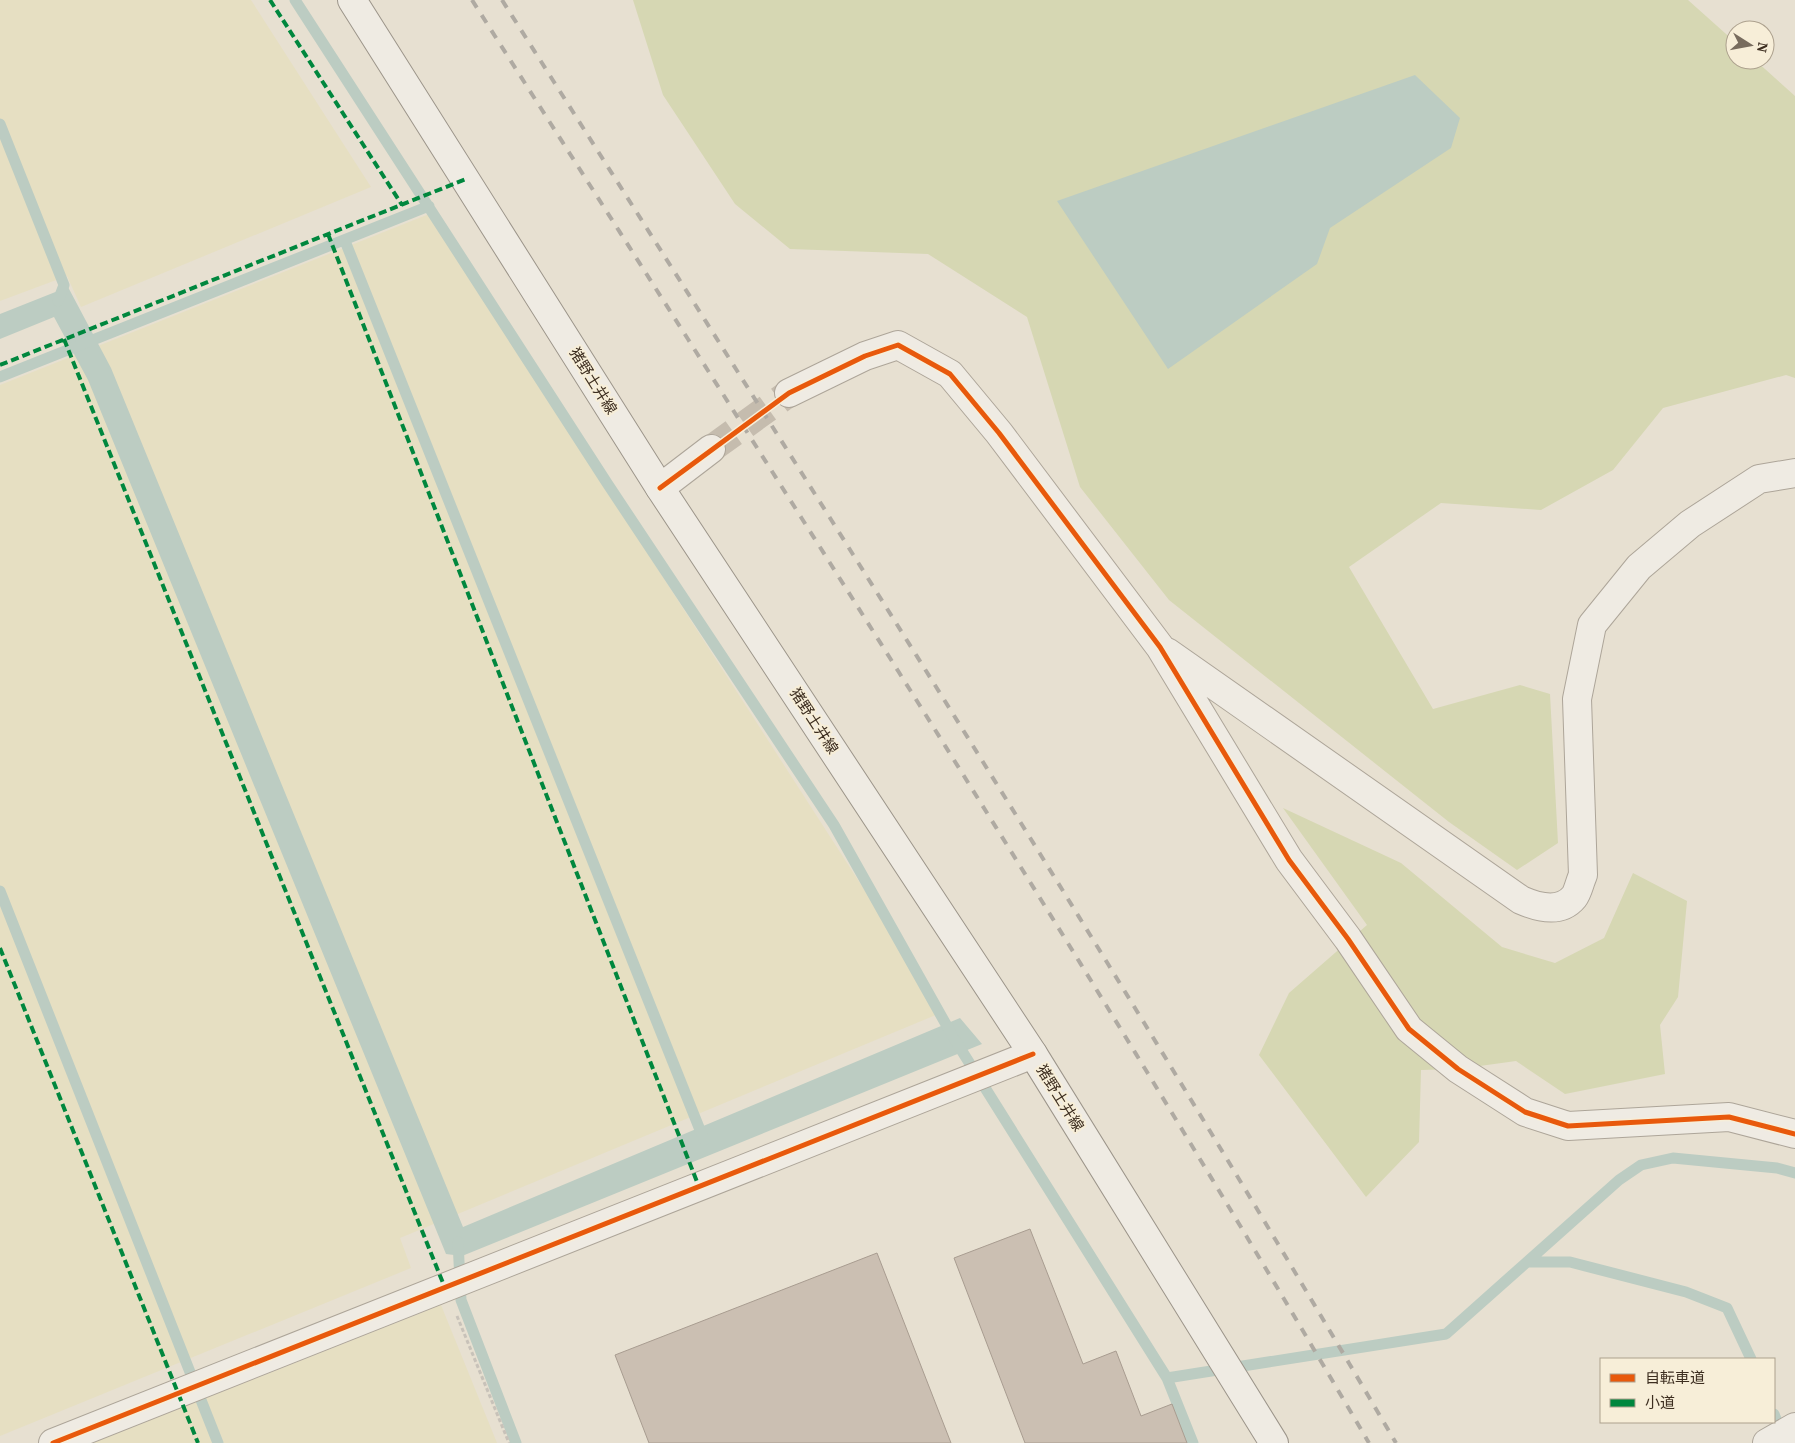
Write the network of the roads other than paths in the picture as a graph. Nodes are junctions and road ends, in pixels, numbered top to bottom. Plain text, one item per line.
1 (352, 0) edge
2 (790, 393) tunnel mouth
3 (711, 449) tunnel mouth
4 (1795, 473) edge
5 (660, 488) junction
6 (1160, 647) junction
7 (1034, 1054) junction
8 (1795, 1134) edge
9 (1795, 1427) edge
10 (53, 1443) edge
11 (1274, 1443) edge
12 (1767, 1443) edge

1 - 5 street, 猪野土井線
2 - 6 street
3 - 5 street
4 - 6 street
5 - 7 street, 猪野土井線
6 - 8 street
7 - 10 street
7 - 11 street, 猪野土井線
9 - 12 street

